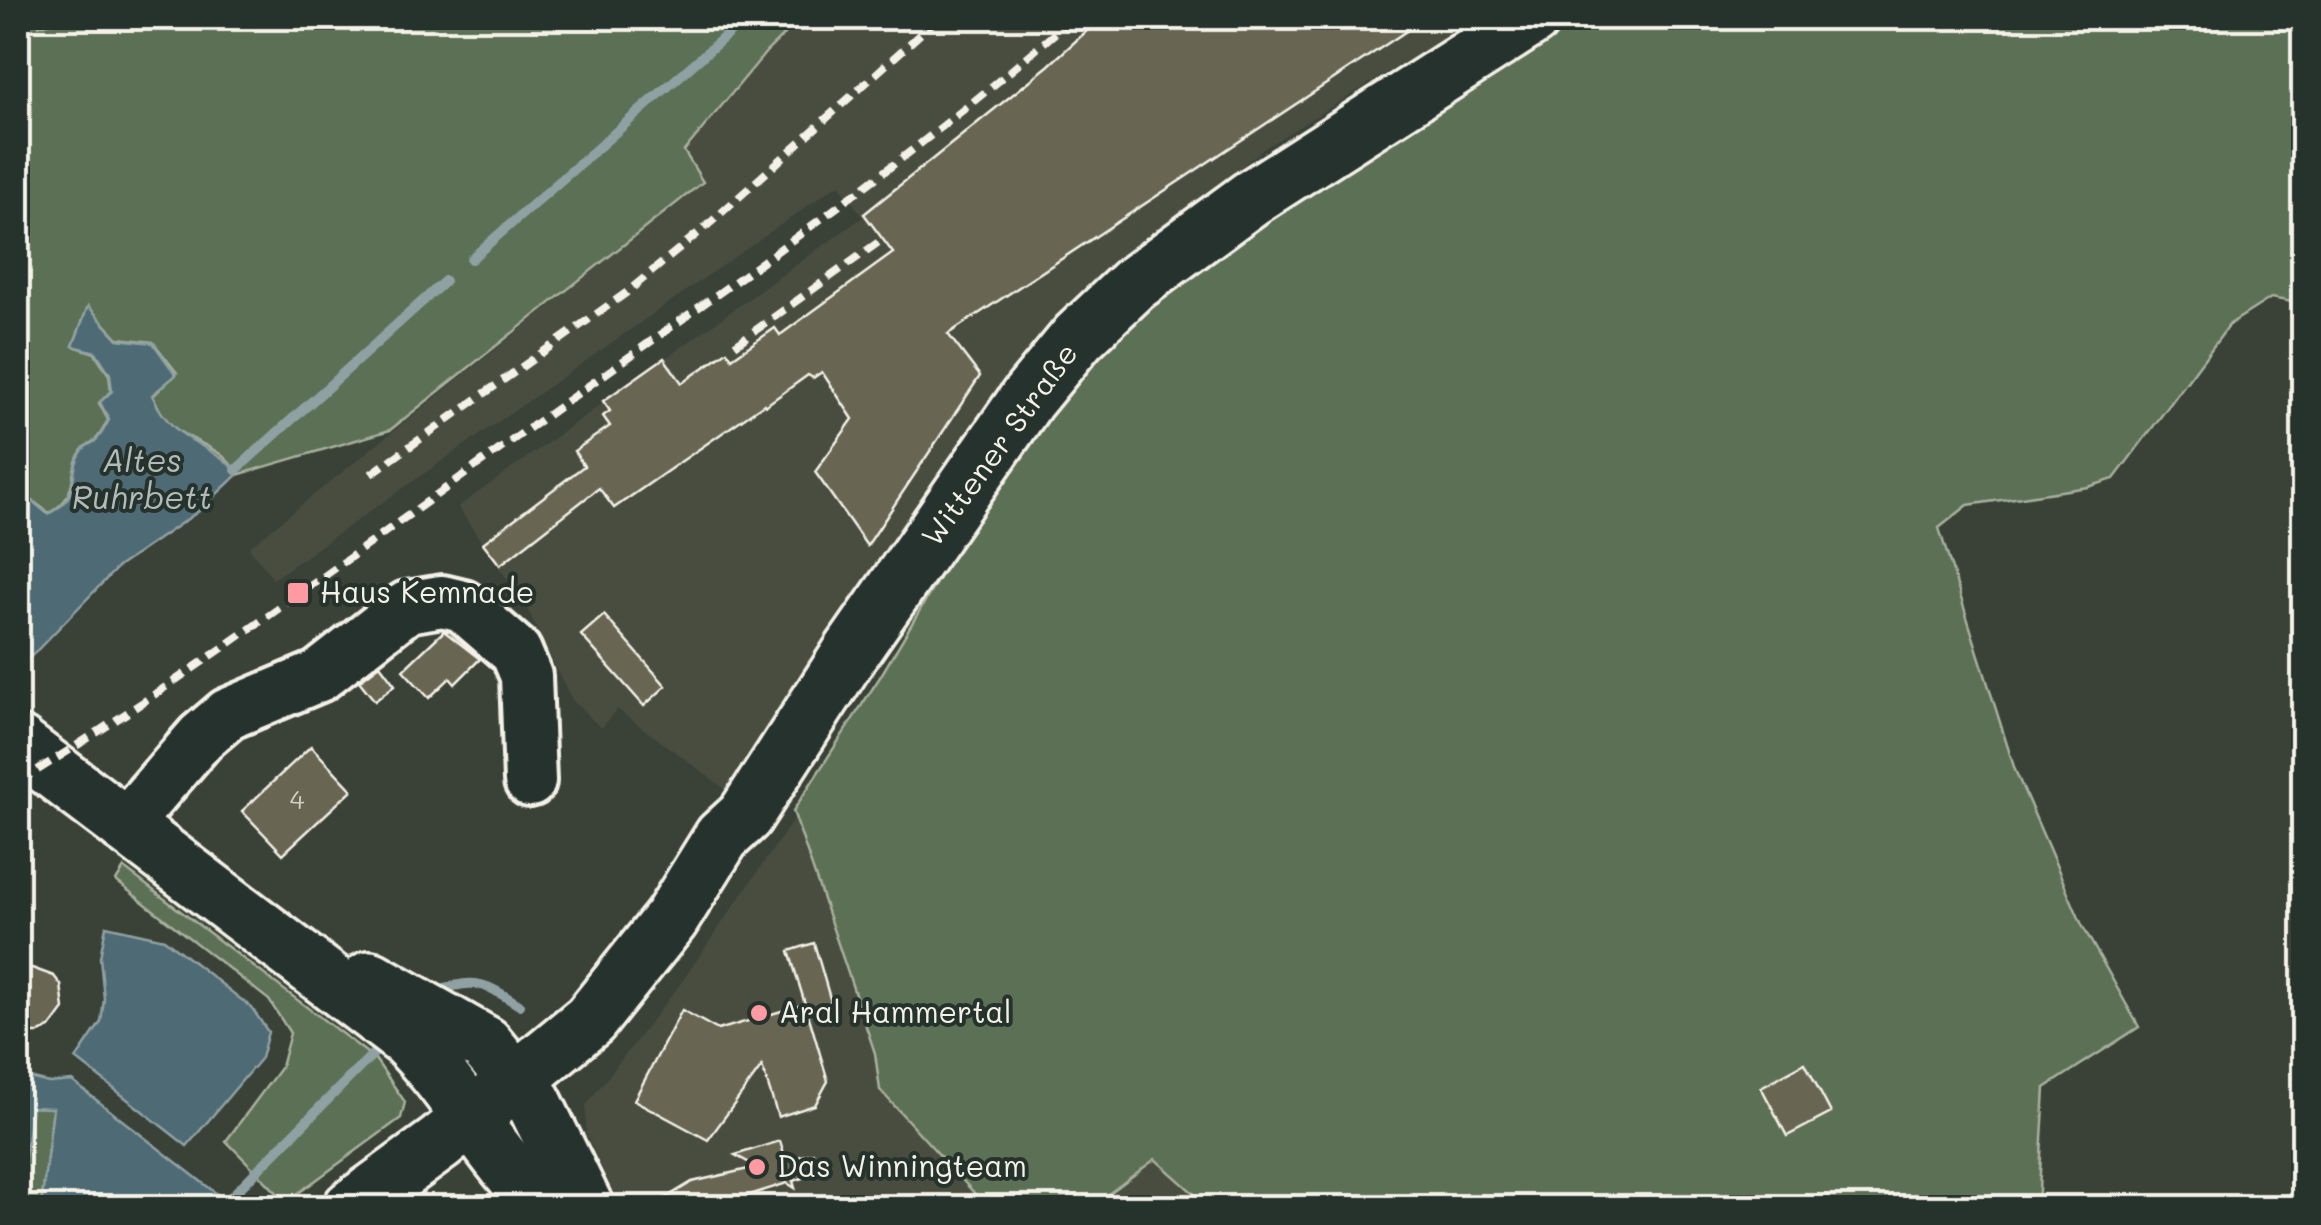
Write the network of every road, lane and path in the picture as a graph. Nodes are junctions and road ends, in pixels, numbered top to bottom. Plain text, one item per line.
1 (1532, 18) edge
2 (18, 744) edge
3 (530, 781) dead end
4 (122, 827) junction
5 (264, 929) junction
6 (525, 1090) junction
7 (479, 1130) junction
8 (351, 1208) edge
9 (398, 1208) edge
10 (547, 1208) edge
11 (586, 1208) edge

1 - 6 main road, Wittener Straße
2 - 4 main road
3 - 4 street
4 - 5 main road
5 - 6 main road
5 - 7 main road
6 - 7 main road, Wittener Straße
6 - 11 main road
7 - 8 main road, Wittener Straße
7 - 9 main road, Wittener Straße
7 - 10 main road

